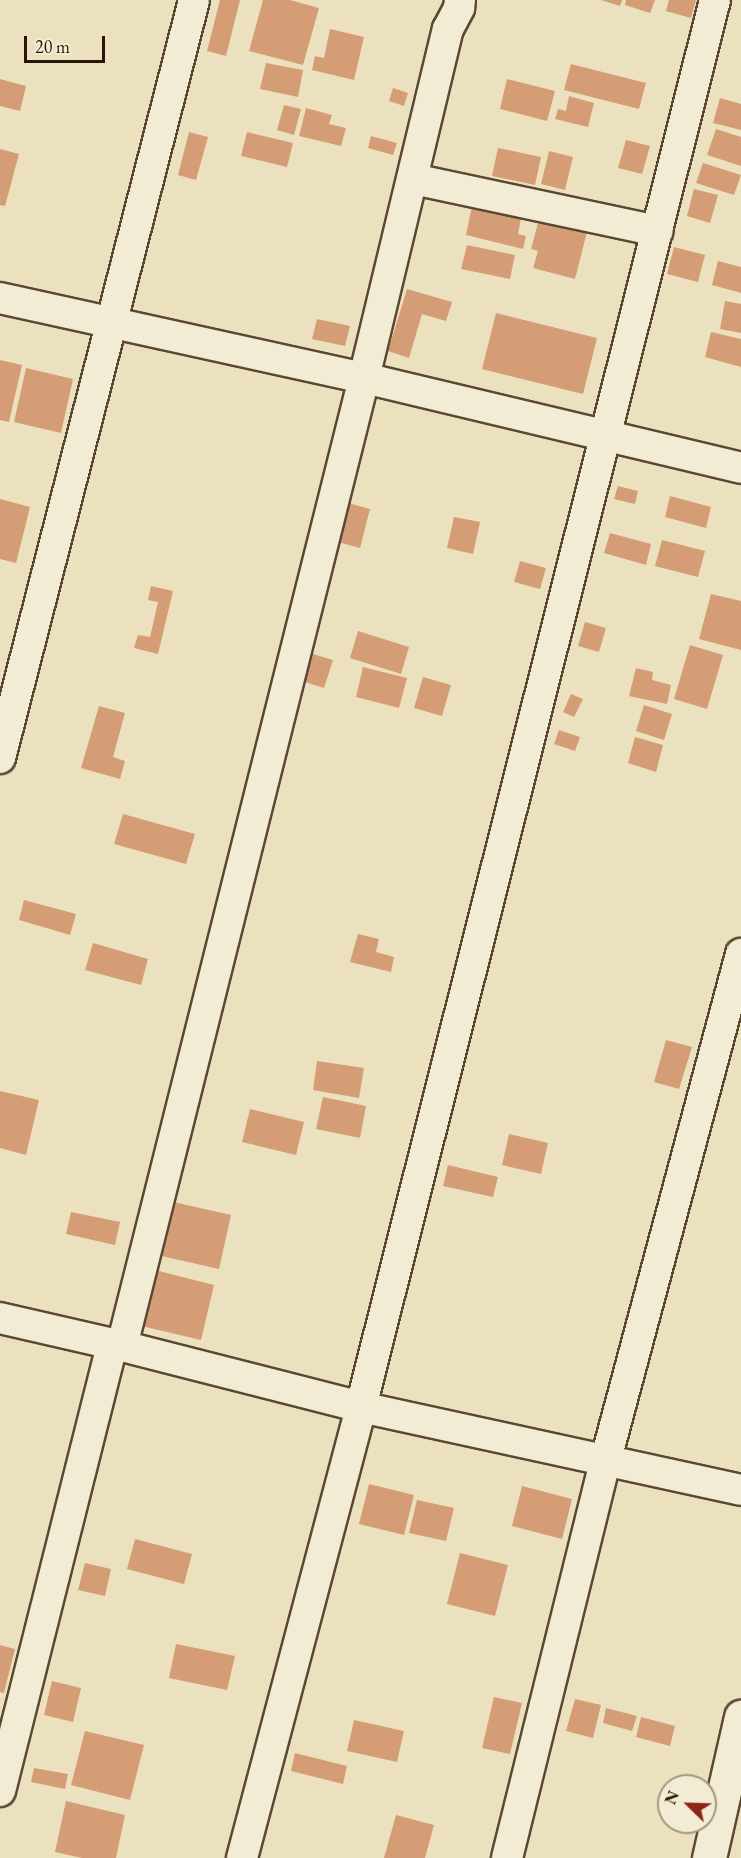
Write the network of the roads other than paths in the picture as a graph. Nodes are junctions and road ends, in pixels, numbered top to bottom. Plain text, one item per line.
1 (194, 0) edge
2 (460, 0) edge
3 (715, 0) edge
4 (413, 179) junction
5 (658, 231) junction
6 (0, 298) edge
7 (112, 323) junction
8 (364, 378) junction
9 (605, 437) junction
10 (741, 468) edge
11 (0, 758) edge
12 (741, 954) edge
13 (0, 1318) edge
14 (117, 1346) junction
15 (361, 1407) junction
16 (606, 1459) junction
17 (741, 1490) edge
18 (741, 1717) edge
19 (0, 1791) edge
20 (242, 1858) edge
21 (507, 1858) edge
22 (709, 1858) edge

1 - 7 street
2 - 4 street
3 - 5 street
4 - 5 street
4 - 8 street
5 - 9 street
6 - 7 street
7 - 8 street
7 - 11 street
8 - 9 street
8 - 14 street
9 - 10 street
9 - 15 street
12 - 16 street
13 - 14 street
14 - 15 street
14 - 19 street
15 - 16 street
15 - 20 street
16 - 17 street
16 - 21 street
18 - 22 street

